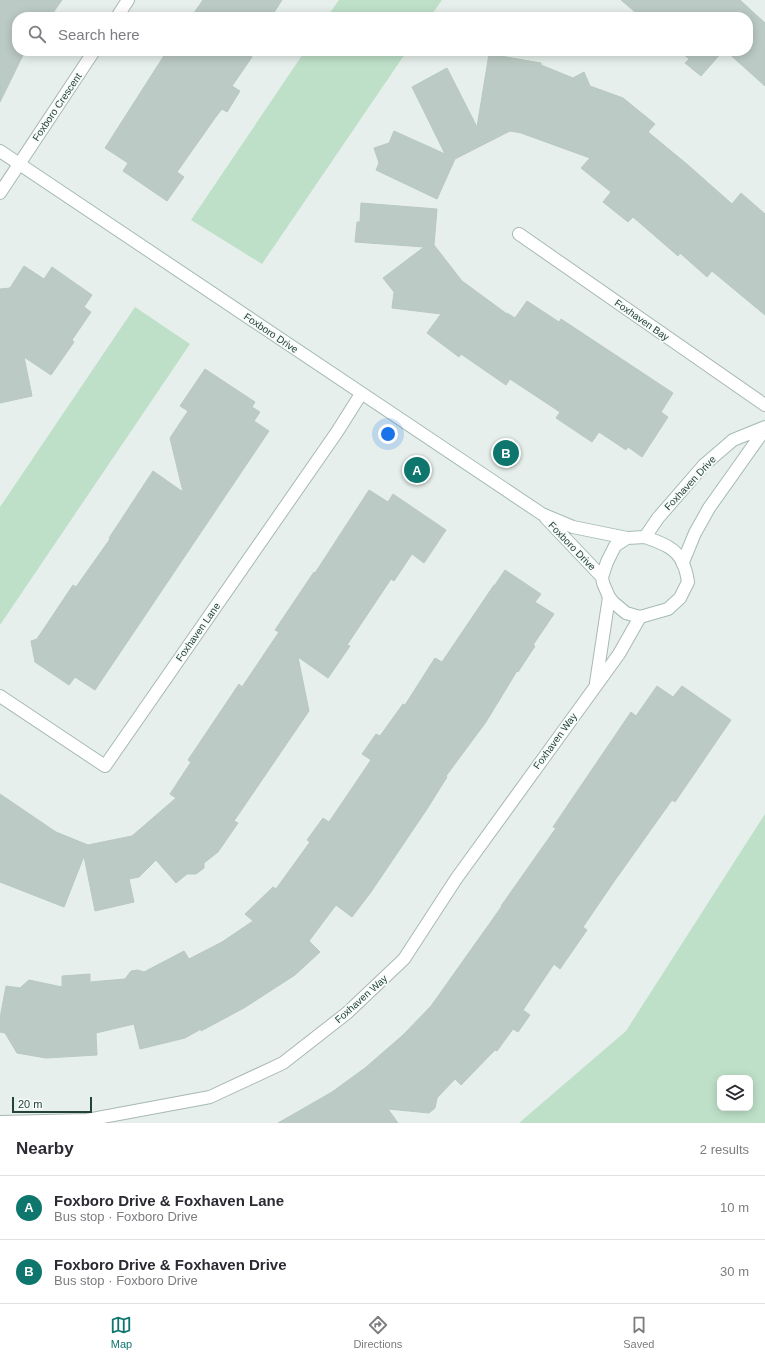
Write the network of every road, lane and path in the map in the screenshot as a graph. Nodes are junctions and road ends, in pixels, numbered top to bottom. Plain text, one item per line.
1 (128, 0) edge
2 (120, 12) edge
3 (91, 56) edge
4 (0, 151) edge
5 (19, 163) junction
6 (0, 193) edge
7 (519, 234) dead end
8 (362, 394) junction
9 (765, 405) edge
10 (765, 428) edge
11 (542, 514) junction
12 (645, 537) junction
13 (627, 538) junction
14 (683, 562) junction
15 (602, 577) junction
16 (609, 597) junction
17 (640, 617) junction
18 (596, 684) junction
19 (0, 696) edge
20 (0, 1122) edge

1 - 2 street
3 - 5 street, Foxboro Crescent
4 - 5 street, Foxboro Drive
5 - 6 street
5 - 8 street, Foxboro Drive
7 - 9 street, Foxhaven Bay
8 - 11 street, Foxboro Drive
8 - 19 street, Foxhaven Lane
10 - 12 street, Foxhaven Drive
10 - 14 street, Foxhaven Drive
11 - 13 street, Foxboro Drive
11 - 15 street, Foxboro Drive
12 - 13 street
12 - 14 street
13 - 15 street
14 - 17 street
15 - 16 street
16 - 17 street
16 - 18 street, Foxhaven Way
17 - 18 street, Foxhaven Way
18 - 20 street, Foxhaven Way

